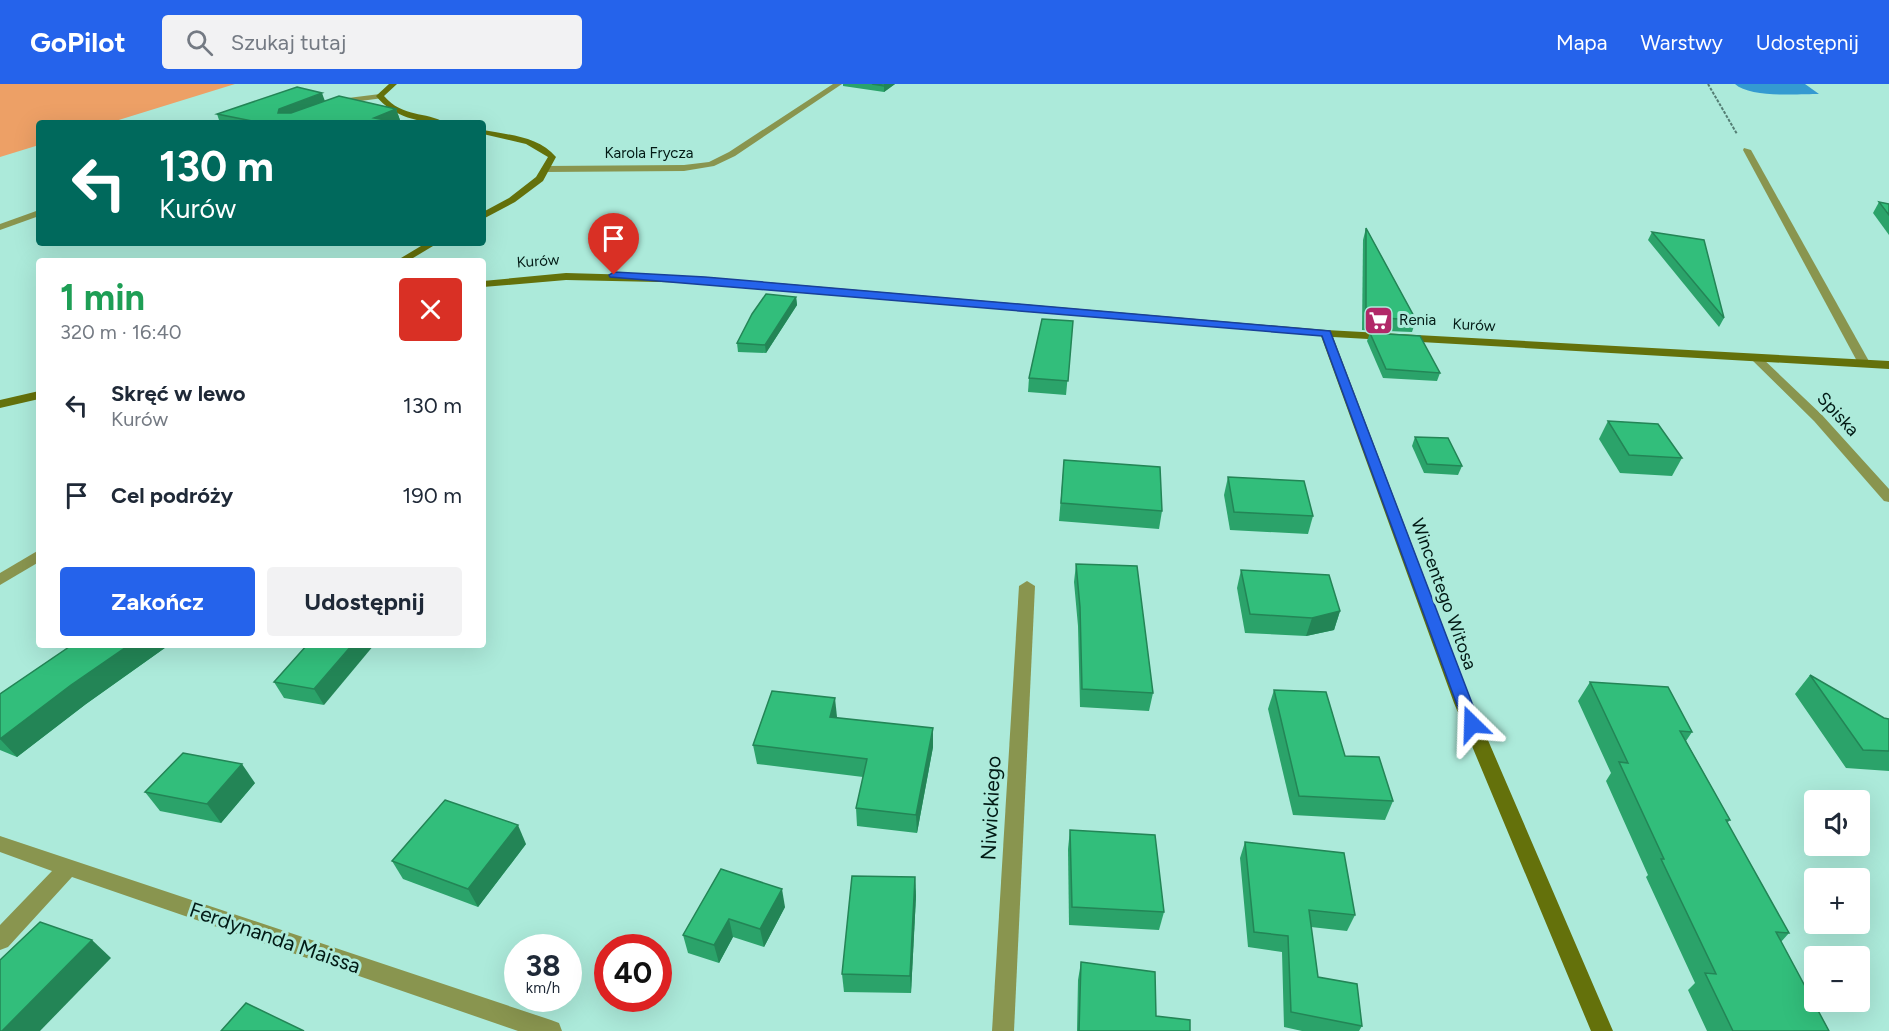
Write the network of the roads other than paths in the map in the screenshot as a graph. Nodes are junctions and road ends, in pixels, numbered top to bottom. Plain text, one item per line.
1 (393, 84) edge
2 (838, 84) edge
3 (380, 96) junction
4 (330, 108) edge
5 (428, 120) edge
6 (486, 133) edge
7 (1747, 150) road end
8 (545, 169) junction
9 (36, 214) edge
10 (486, 214) edge
11 (0, 227) edge
12 (428, 246) edge
13 (406, 258) edge
14 (486, 284) edge
15 (1326, 333) junction
16 (1756, 358) junction
17 (1864, 363) junction
18 (1889, 364) edge
19 (36, 396) edge
20 (0, 404) edge
21 (1883, 487) edge
22 (1889, 498) edge
23 (36, 557) edge
24 (0, 580) edge
25 (1027, 586) dead end
26 (0, 844) edge
27 (68, 868) junction
28 (0, 940) edge
29 (551, 1031) edge
30 (1003, 1031) edge
31 (1602, 1031) edge

1 - 3 street
2 - 8 street, Karola Frycza
3 - 4 street
3 - 5 street
6 - 8 street
7 - 17 street
8 - 10 street
9 - 11 street
12 - 13 street
14 - 15 street, Kurów
15 - 16 street, Kurów
15 - 31 street, Wincentego Witosa
16 - 17 street, Kurów
16 - 21 street, Spiska
17 - 18 street, Kurów
19 - 20 street
21 - 22 street, Spiska
23 - 24 street
25 - 30 street, Niwickiego
26 - 27 street, Ferdynanda Maissa
27 - 28 street
27 - 29 street, Ferdynanda Maissa

